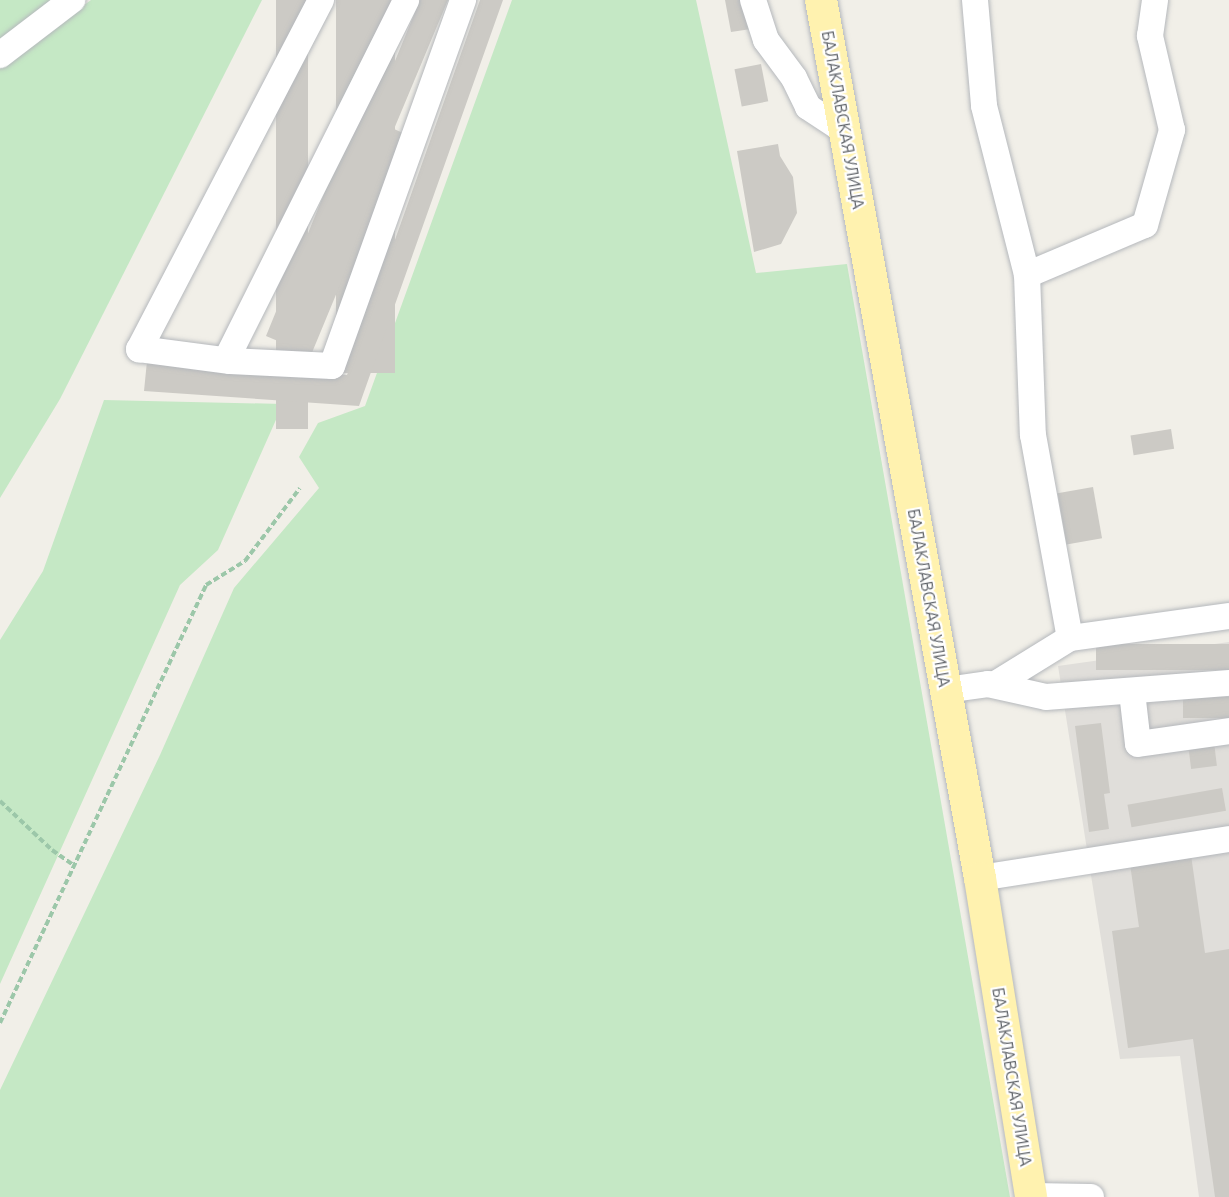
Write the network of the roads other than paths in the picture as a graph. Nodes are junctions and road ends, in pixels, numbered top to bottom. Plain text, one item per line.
1 (72, 0) edge
2 (321, 0) edge
3 (406, 0) edge
4 (463, 0) edge
5 (753, 0) edge
6 (821, 0) edge
7 (975, 0) edge
8 (1155, 0) edge
9 (0, 55) edge
10 (846, 132) junction
11 (1027, 275) junction
12 (226, 360) junction
13 (1229, 616) edge
14 (1070, 638) junction
15 (1229, 683) edge
16 (994, 685) junction
17 (946, 690) junction
18 (1132, 692) junction
19 (1229, 731) edge
20 (1229, 839) edge
21 (980, 878) junction
22 (1031, 1197) edge
23 (1091, 1197) edge

1 - 9 street
2 - 12 street
3 - 12 street
4 - 12 street
5 - 10 street
6 - 10 main road, БАЛАКЛАВСКАЯ УЛИЦА
7 - 11 street
8 - 11 street
10 - 17 main road, БАЛАКЛАВСКАЯ УЛИЦА
11 - 14 street
13 - 14 street
14 - 16 street
15 - 18 street
16 - 17 street
16 - 18 street
17 - 21 main road, БАЛАКЛАВСКАЯ УЛИЦА
18 - 19 street
20 - 21 street
21 - 22 main road, БАЛАКЛАВСКАЯ УЛИЦА
22 - 23 street

